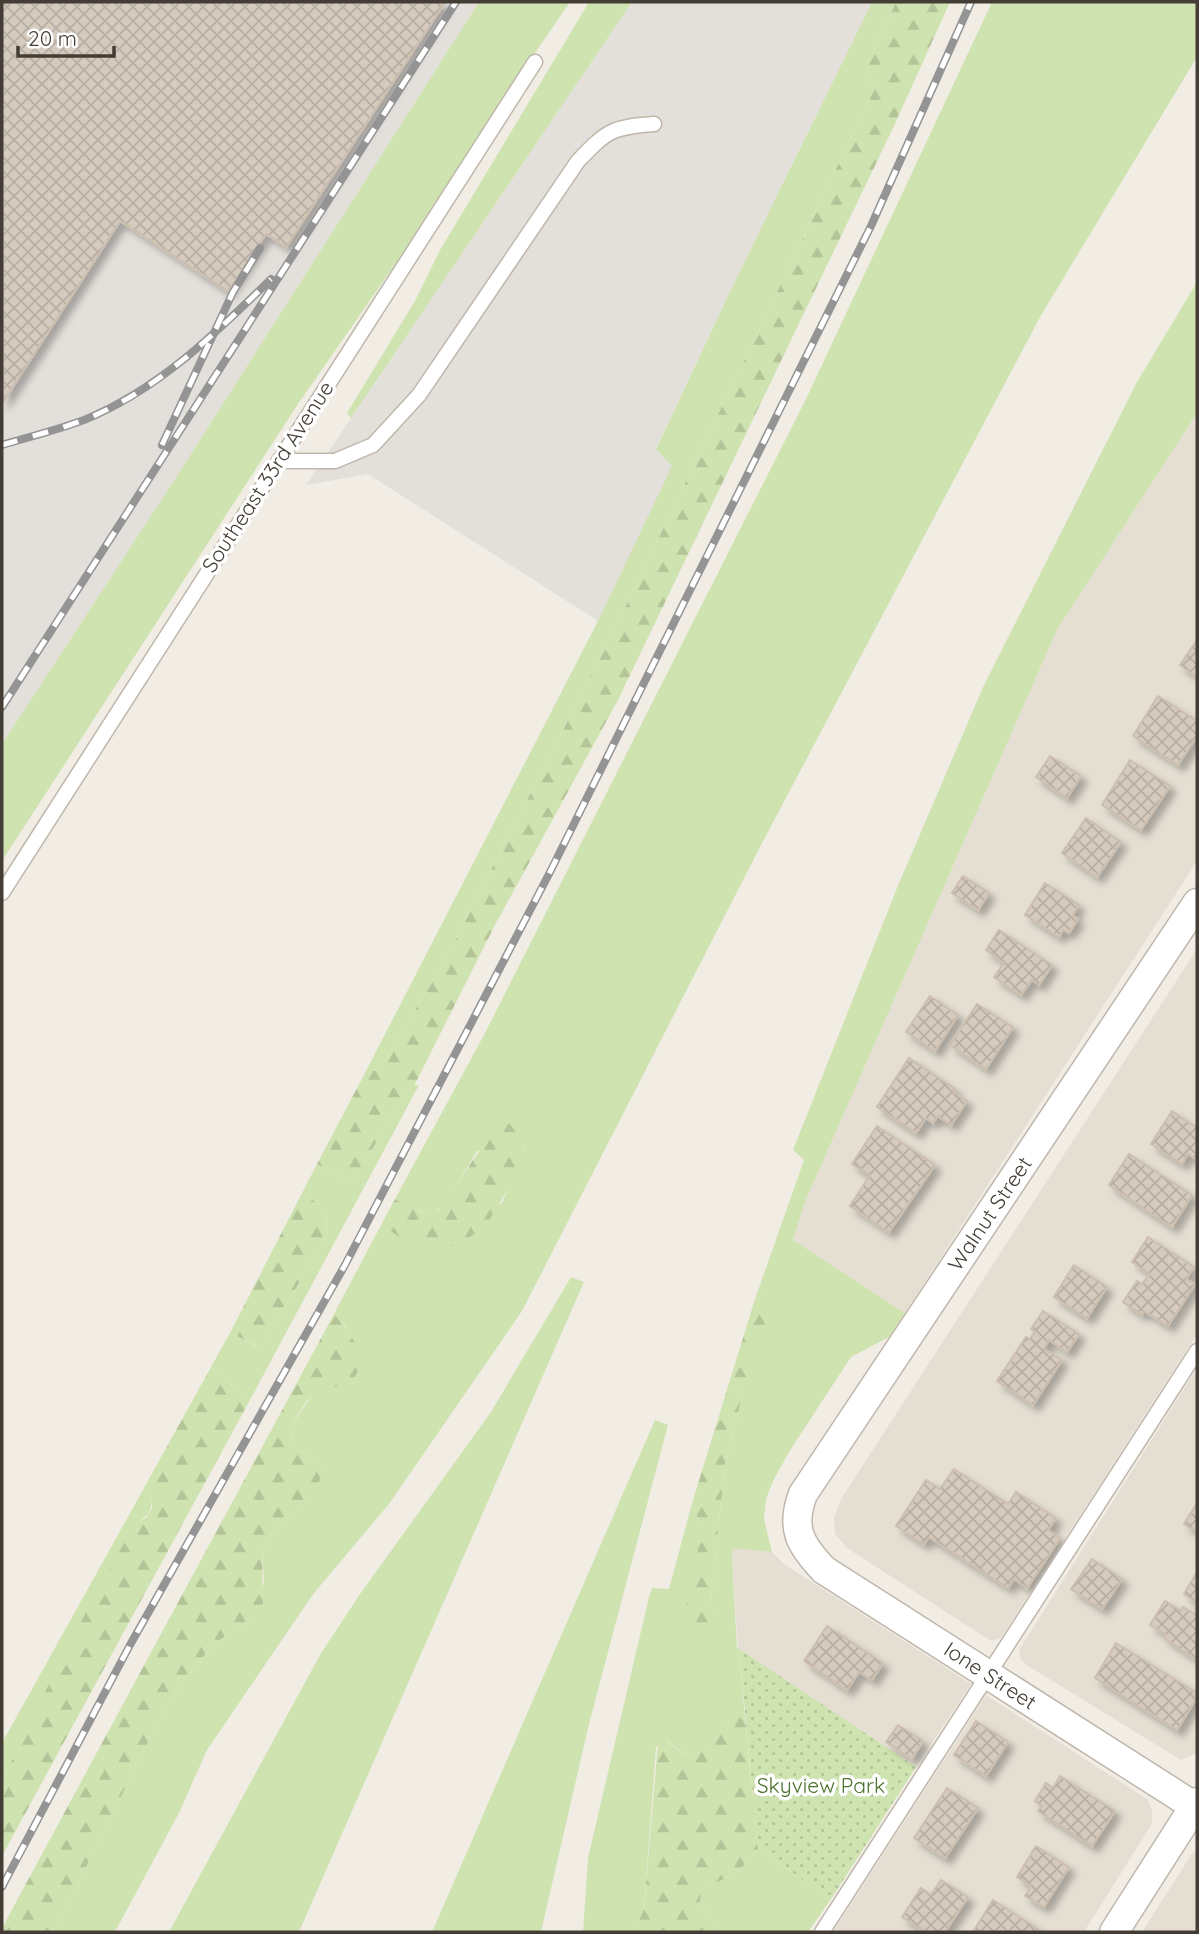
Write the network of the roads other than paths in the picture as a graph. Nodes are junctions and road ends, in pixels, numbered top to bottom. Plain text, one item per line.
1 (535, 62) dead end
2 (654, 124) dead end
3 (279, 461) junction
4 (2, 893) edge
5 (1197, 903) edge
6 (1197, 1351) edge
7 (797, 1530) joint
8 (989, 1676) junction
9 (1196, 1805) edge
10 (822, 1932) edge
11 (1114, 1932) edge

1 - 3 lane, Southeast 33rd Avenue
2 - 3 lane
3 - 4 lane, Southeast 33rd Avenue
5 - 7 street, Walnut Street
6 - 8 lane
7 - 8 street, Ione Street
8 - 9 street, Ione Street
8 - 10 lane
9 - 11 street

